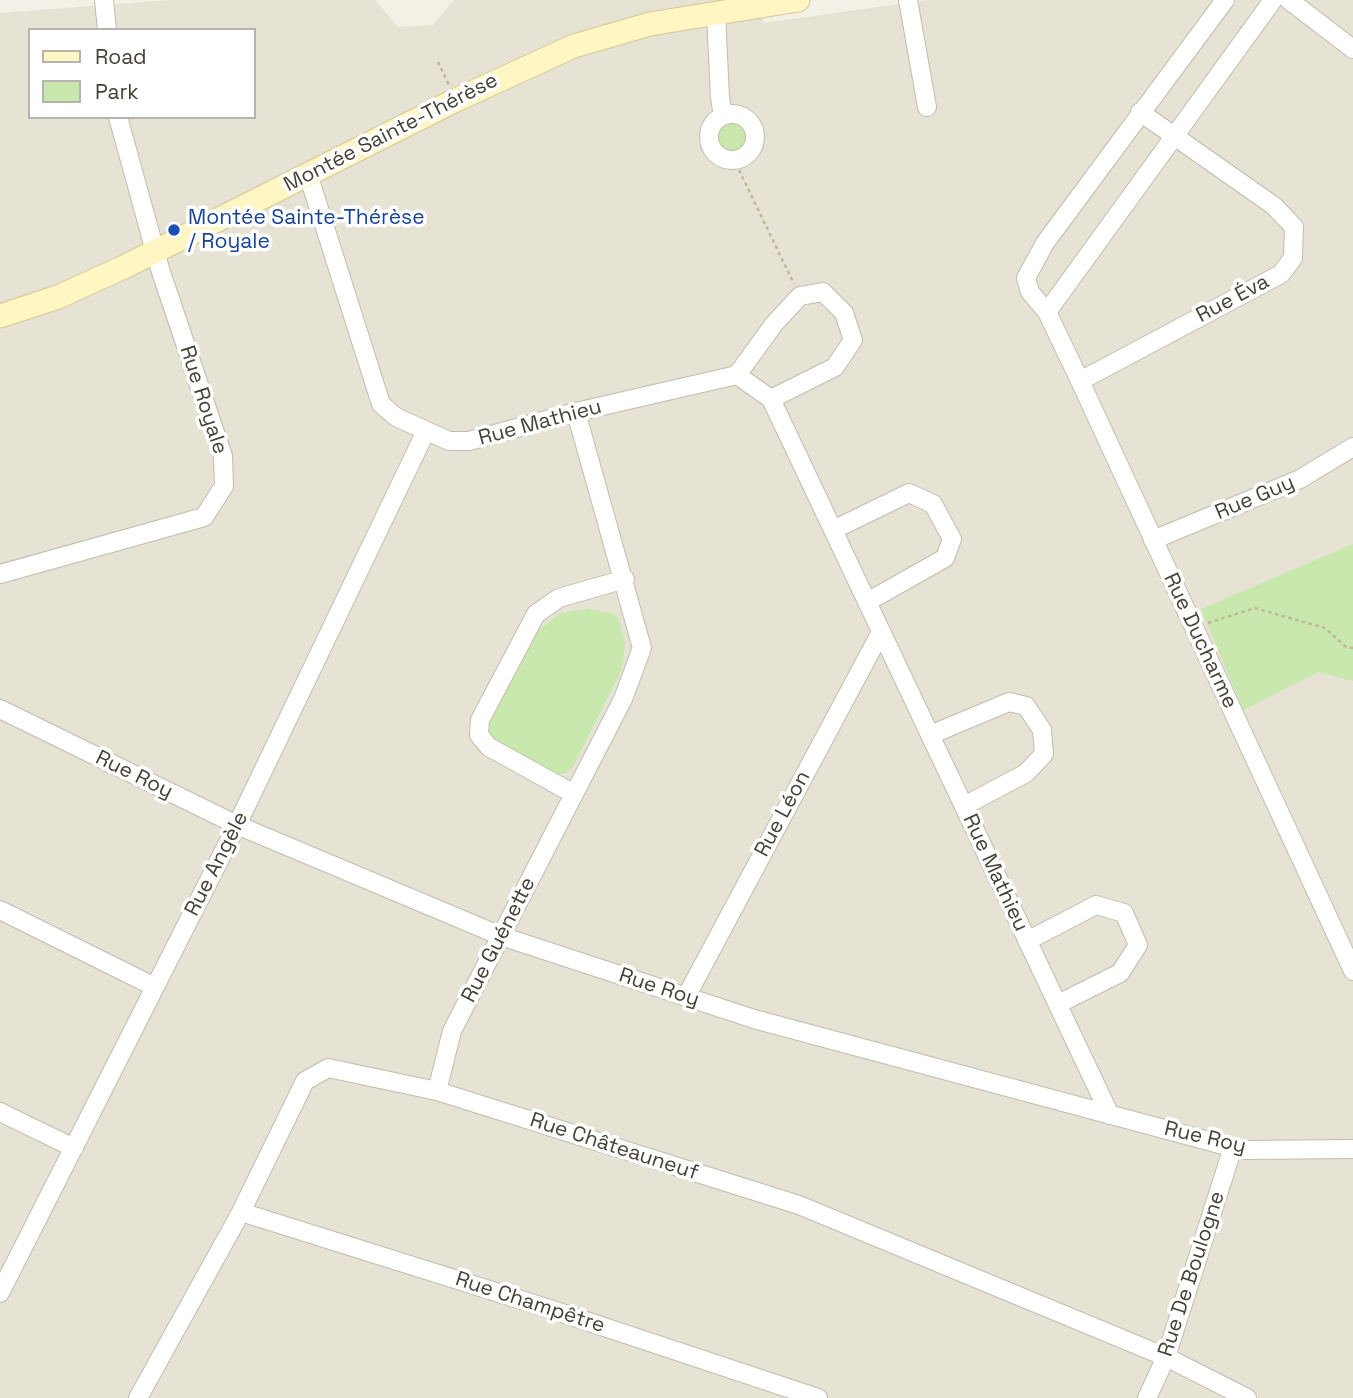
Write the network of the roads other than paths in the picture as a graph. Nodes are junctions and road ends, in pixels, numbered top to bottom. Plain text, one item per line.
1 (104, 0) edge
2 (799, 0) edge
3 (908, 0) edge
4 (1225, 0) edge
5 (1273, 0) edge
6 (1289, 0) edge
7 (716, 14) junction
8 (107, 28) edge
9 (1353, 49) edge
10 (927, 107) dead end
11 (1140, 112) junction
12 (723, 116) dead end
13 (119, 119) edge
14 (1173, 136) junction
15 (308, 174) junction
16 (155, 252) junction
17 (1047, 312) junction
18 (0, 316) edge
19 (737, 375) junction
20 (1080, 381) junction
21 (771, 399) junction
22 (576, 412) junction
23 (426, 431) junction
24 (1353, 447) edge
25 (833, 530) junction
26 (1153, 540) junction
27 (0, 574) edge
28 (625, 579) junction
29 (867, 602) junction
30 (881, 632) junction
31 (0, 709) edge
32 (930, 735) junction
33 (574, 794) junction
34 (964, 806) junction
35 (237, 825) junction
36 (0, 910) edge
37 (501, 936) junction
38 (1027, 941) junction
39 (1353, 971) edge
40 (155, 988) junction
41 (686, 997) junction
42 (1058, 1004) junction
43 (437, 1091) junction
44 (0, 1112) edge
45 (1110, 1115) junction
46 (1233, 1147) junction
47 (74, 1148) junction
48 (1353, 1149) edge
49 (241, 1212) junction
50 (0, 1293) edge
51 (1166, 1357) junction
52 (138, 1398) edge
53 (818, 1398) edge
54 (1147, 1398) edge
55 (1247, 1398) edge

1 - 8 street
2 - 7 street, Montée Sainte-Thérèse
3 - 10 street
4 - 11 street, Rue Ducharme
5 - 14 street
6 - 9 street
7 - 12 street
7 - 15 street, Montée Sainte-Thérèse
11 - 14 street, Rue Éva
11 - 17 street, Rue Ducharme
13 - 16 street, Rue Royale
14 - 17 street
14 - 20 street, Rue Éva
15 - 16 street, Montée Sainte-Thérèse
15 - 23 street, Rue Mathieu
16 - 18 street, Montée Sainte-Thérèse
16 - 27 street, Rue Royale
17 - 20 street, Rue Ducharme
19 - 21 street, Rue Mathieu
19 - 21 street
19 - 22 street, Rue Mathieu
20 - 26 street, Rue Ducharme
21 - 25 street, Rue Mathieu
22 - 23 street, Rue Mathieu
22 - 28 street, Rue Guénette
23 - 35 street, Rue Angèle
24 - 26 street, Rue Guy
25 - 29 street, Rue Mathieu
25 - 29 street
26 - 39 street, Rue Ducharme
28 - 33 street, Rue Guénette
28 - 33 street
29 - 30 street, Rue Mathieu
30 - 32 street, Rue Mathieu
30 - 41 street, Rue Léon
31 - 35 street, Rue Roy
32 - 34 street, Rue Mathieu
32 - 34 street, Rue Mathieu
33 - 37 street, Rue Guénette
34 - 38 street, Rue Mathieu
35 - 37 street, Rue Roy
35 - 40 street, Rue Angèle
36 - 40 street
37 - 41 street, Rue Roy
37 - 43 street, Rue Guénette
38 - 42 street, Rue Mathieu
38 - 42 street, Rue Mathieu
40 - 47 street, Rue Angèle
41 - 45 street, Rue Roy
42 - 45 street, Rue Mathieu
43 - 49 street, Rue Châteauneuf
43 - 51 street, Rue Châteauneuf
44 - 47 street
45 - 46 street, Rue Roy
46 - 48 street, Rue Roy
46 - 51 street, Rue De Boulogne
47 - 50 street, Rue Angèle
49 - 52 street, Rue Châteauneuf
49 - 53 street, Rue Champêtre
51 - 54 street, Rue De Boulogne
51 - 55 street, Rue Châteauneuf

